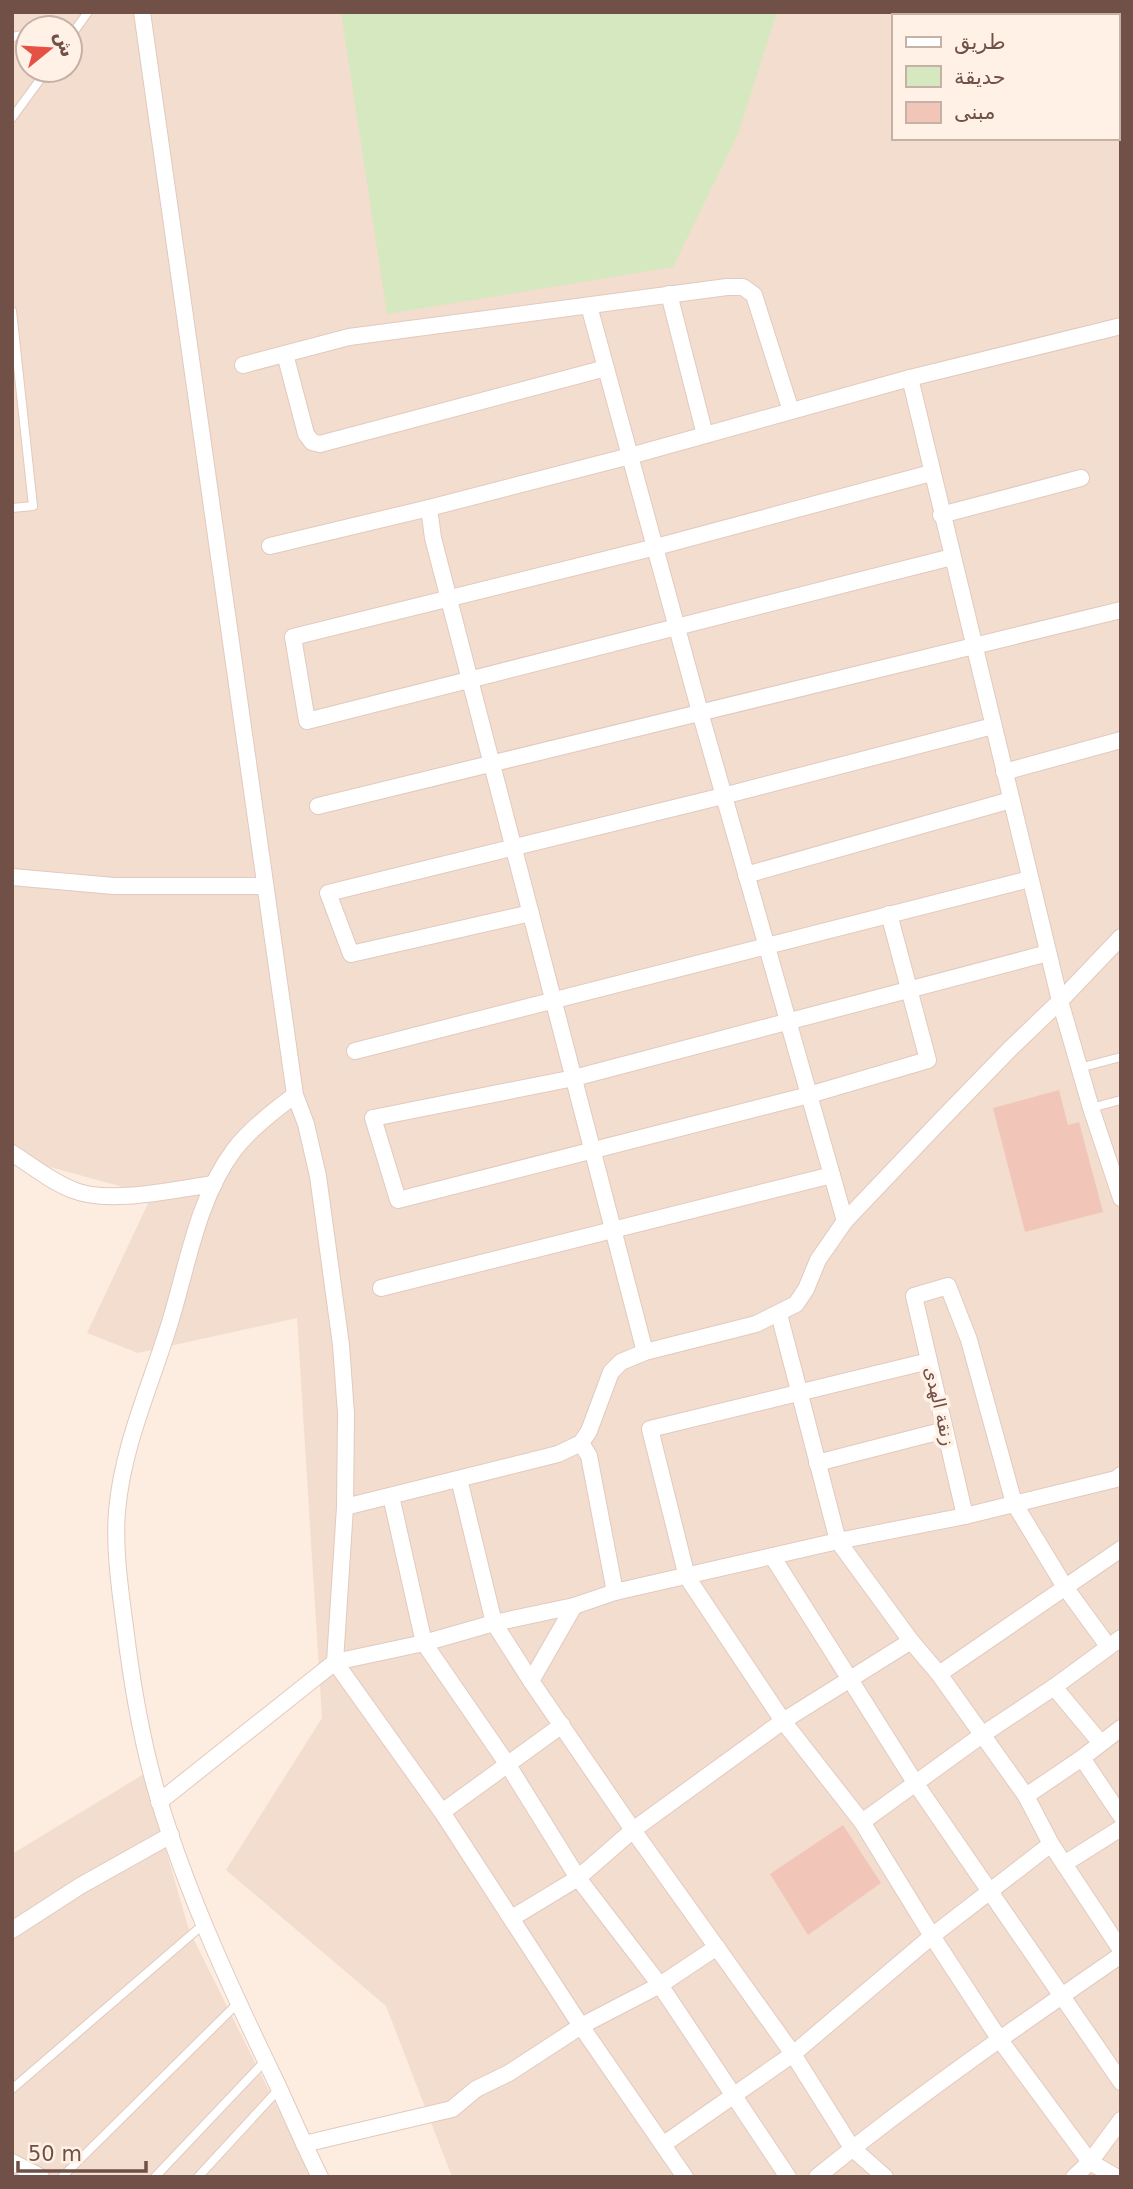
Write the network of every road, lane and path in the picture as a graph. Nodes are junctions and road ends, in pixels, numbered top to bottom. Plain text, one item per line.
1 (142, 12) edge
2 (37, 84) edge
3 (12, 118) edge
4 (669, 294) junction
5 (589, 306) junction
6 (12, 311) edge
7 (1121, 326) edge
8 (285, 354) junction
9 (243, 365) dead end
10 (606, 368) junction
11 (910, 378) junction
12 (792, 411) junction
13 (705, 435) junction
14 (631, 456) junction
15 (931, 473) junction
16 (1081, 478) dead end
17 (12, 508) edge
18 (429, 508) junction
19 (942, 515) junction
20 (270, 545) dead end
21 (656, 547) junction
22 (952, 557) junction
23 (449, 598) junction
24 (1121, 610) edge
25 (677, 627) junction
26 (973, 645) junction
27 (471, 680) junction
28 (699, 712) junction
29 (993, 726) junction
30 (1121, 740) edge
31 (492, 763) junction
32 (1004, 772) junction
33 (723, 796) junction
34 (1011, 800) junction
35 (318, 806) dead end
36 (514, 847) junction
37 (746, 875) junction
38 (12, 877) edge
39 (1030, 879) junction
40 (265, 886) junction
41 (531, 913) junction
42 (889, 914) junction
43 (1121, 937) edge
44 (766, 945) junction
45 (1048, 953) junction
46 (910, 989) junction
47 (554, 1000) junction
48 (1060, 1001) junction
49 (788, 1021) junction
50 (355, 1051) dead end
51 (1121, 1057) edge
52 (1079, 1068) junction
53 (574, 1078) junction
54 (295, 1095) junction
55 (809, 1096) junction
56 (1121, 1100) edge
57 (1091, 1108) junction
58 (593, 1150) junction
59 (12, 1153) edge
60 (832, 1175) junction
61 (214, 1184) junction
62 (1121, 1198) edge
63 (845, 1221) junction
64 (613, 1230) junction
65 (381, 1288) dead end
66 (779, 1314) junction
67 (645, 1352) junction
68 (929, 1361) junction
69 (799, 1392) junction
70 (945, 1430) junction
71 (581, 1443) junction
72 (817, 1463) junction
73 (459, 1479) junction
74 (1119, 1480) edge
75 (391, 1496) junction
76 (1014, 1503) junction
77 (345, 1507) junction
78 (965, 1516) junction
79 (838, 1541) junction
80 (1121, 1549) edge
81 (772, 1556) junction
82 (687, 1577) junction
83 (1065, 1587) junction
84 (615, 1592) junction
85 (574, 1606) junction
86 (494, 1623) junction
87 (911, 1641) junction
88 (1114, 1642) edge
89 (424, 1643) junction
90 (335, 1662) junction
91 (939, 1674) junction
92 (850, 1679) junction
93 (531, 1681) junction
94 (1054, 1688) junction
95 (783, 1721) junction
96 (562, 1725) junction
97 (1121, 1728) edge
98 (982, 1735) junction
99 (1100, 1742) junction
100 (1082, 1758) junction
101 (508, 1765) junction
102 (916, 1784) junction
103 (1026, 1796) junction
104 (159, 1802) junction
105 (442, 1812) junction
106 (1121, 1816) edge
107 (863, 1822) junction
108 (1121, 1828) edge
109 (633, 1830) junction
110 (171, 1835) junction
111 (1051, 1844) junction
112 (1064, 1864) junction
113 (578, 1878) junction
114 (990, 1891) junction
115 (512, 1918) junction
116 (205, 1923) junction
117 (12, 1930) edge
118 (932, 1936) junction
119 (717, 1947) junction
120 (1121, 1950) edge
121 (1121, 1955) edge
122 (660, 1985) junction
123 (1061, 1997) junction
124 (238, 2003) junction
125 (581, 2026) junction
126 (1000, 2040) junction
127 (793, 2054) junction
128 (265, 2061) junction
129 (1121, 2082) edge
130 (279, 2089) junction
131 (12, 2090) edge
132 (735, 2095) junction
133 (1121, 2120) edge
134 (304, 2144) junction
135 (664, 2144) junction
136 (852, 2148) junction
137 (12, 2162) edge
138 (1090, 2162) junction
139 (314, 2174) edge
140 (41, 2177) edge
141 (62, 2177) edge
142 (155, 2177) edge
143 (198, 2177) edge
144 (685, 2177) edge
145 (788, 2177) edge
146 (817, 2177) edge
147 (885, 2177) edge
148 (1074, 2177) edge
149 (1116, 2177) edge

1 - 40 street
2 - 3 lane
4 - 5 street
4 - 12 street
4 - 13 street
5 - 8 street
5 - 10 street
6 - 17 lane
7 - 11 street
8 - 9 street
8 - 10 street
10 - 14 street
11 - 12 street
11 - 15 street
12 - 13 street
13 - 14 street
14 - 18 street
14 - 21 street
15 - 19 street
15 - 21 street
16 - 19 street
18 - 20 street
18 - 23 street
19 - 22 street
21 - 23 street
21 - 25 street
22 - 25 street
22 - 26 street
23 - 27 street
23 - 27 street
24 - 26 street
25 - 27 street
25 - 28 street
26 - 28 street
26 - 29 street
27 - 31 street
28 - 31 street
28 - 33 street
29 - 32 street
29 - 33 street
30 - 32 street
31 - 35 street
31 - 36 street
32 - 34 street
33 - 36 street
33 - 37 street
34 - 37 street
34 - 39 street
36 - 41 street
36 - 41 street
37 - 44 street
38 - 40 street
39 - 42 street
39 - 45 street
40 - 54 street
41 - 47 street
42 - 44 street
42 - 46 street
43 - 48 street
44 - 47 street
44 - 49 street
45 - 46 street
45 - 48 street
46 - 49 street
46 - 55 street
47 - 50 street
47 - 53 street
48 - 52 street
48 - 63 street
49 - 53 street
49 - 55 street
51 - 52 lane
52 - 57 street
53 - 58 street
53 - 58 street
54 - 61 street
54 - 77 street
55 - 58 street
55 - 60 street
56 - 57 lane
57 - 62 street
58 - 64 street
59 - 61 street
60 - 63 street
60 - 64 street
61 - 104 street
63 - 66 street
64 - 65 street
64 - 67 street
66 - 67 street
66 - 69 street
67 - 71 street
68 - 69 street
68 - 70 street, زنقة الهدى
68 - 76 street, زنقة الهدى
69 - 72 street
69 - 82 street
70 - 72 street
70 - 78 street, زنقة الهدى
71 - 73 street
71 - 84 street
72 - 79 street
73 - 75 street
73 - 86 street
74 - 76 street
75 - 77 street
75 - 89 street
76 - 78 street
76 - 83 street
77 - 90 street
78 - 79 street
79 - 81 street
79 - 87 street
80 - 83 street
81 - 82 street
81 - 92 street
82 - 84 street
82 - 95 street
83 - 88 street
83 - 91 street
84 - 85 street
85 - 86 street
85 - 93 street
86 - 89 street
86 - 93 street
87 - 91 street
87 - 92 street
88 - 94 street
89 - 90 street
89 - 101 street
90 - 104 street
90 - 105 street
91 - 98 street
92 - 95 street
92 - 102 street
93 - 96 street
94 - 98 street
94 - 99 street
95 - 107 street
95 - 109 street
96 - 101 street
96 - 109 street
97 - 99 street
98 - 102 street
98 - 103 street
99 - 100 street
100 - 103 street
100 - 106 street
101 - 105 street
101 - 113 street
102 - 107 street
102 - 114 street
103 - 111 street
104 - 110 street
105 - 115 street
107 - 118 street
108 - 112 street
109 - 113 street
109 - 119 street
110 - 116 street
110 - 117 street
111 - 112 street
111 - 114 street
112 - 120 street
113 - 115 street
113 - 122 street
114 - 118 street
114 - 123 street
115 - 125 street
116 - 124 street
116 - 131 lane
118 - 126 street
118 - 127 street
119 - 122 street
119 - 127 street
121 - 123 street
122 - 125 street
122 - 132 street
123 - 126 street
123 - 129 street
124 - 128 street
124 - 141 lane
125 - 134 street
125 - 135 street
126 - 136 street
126 - 138 street
127 - 132 street
127 - 136 street
128 - 130 street
128 - 142 lane
130 - 134 street
130 - 143 lane
132 - 135 street
132 - 145 street
133 - 138 street
134 - 139 street
135 - 144 street
136 - 146 street
136 - 147 street
137 - 140 street
138 - 148 street
138 - 149 street

